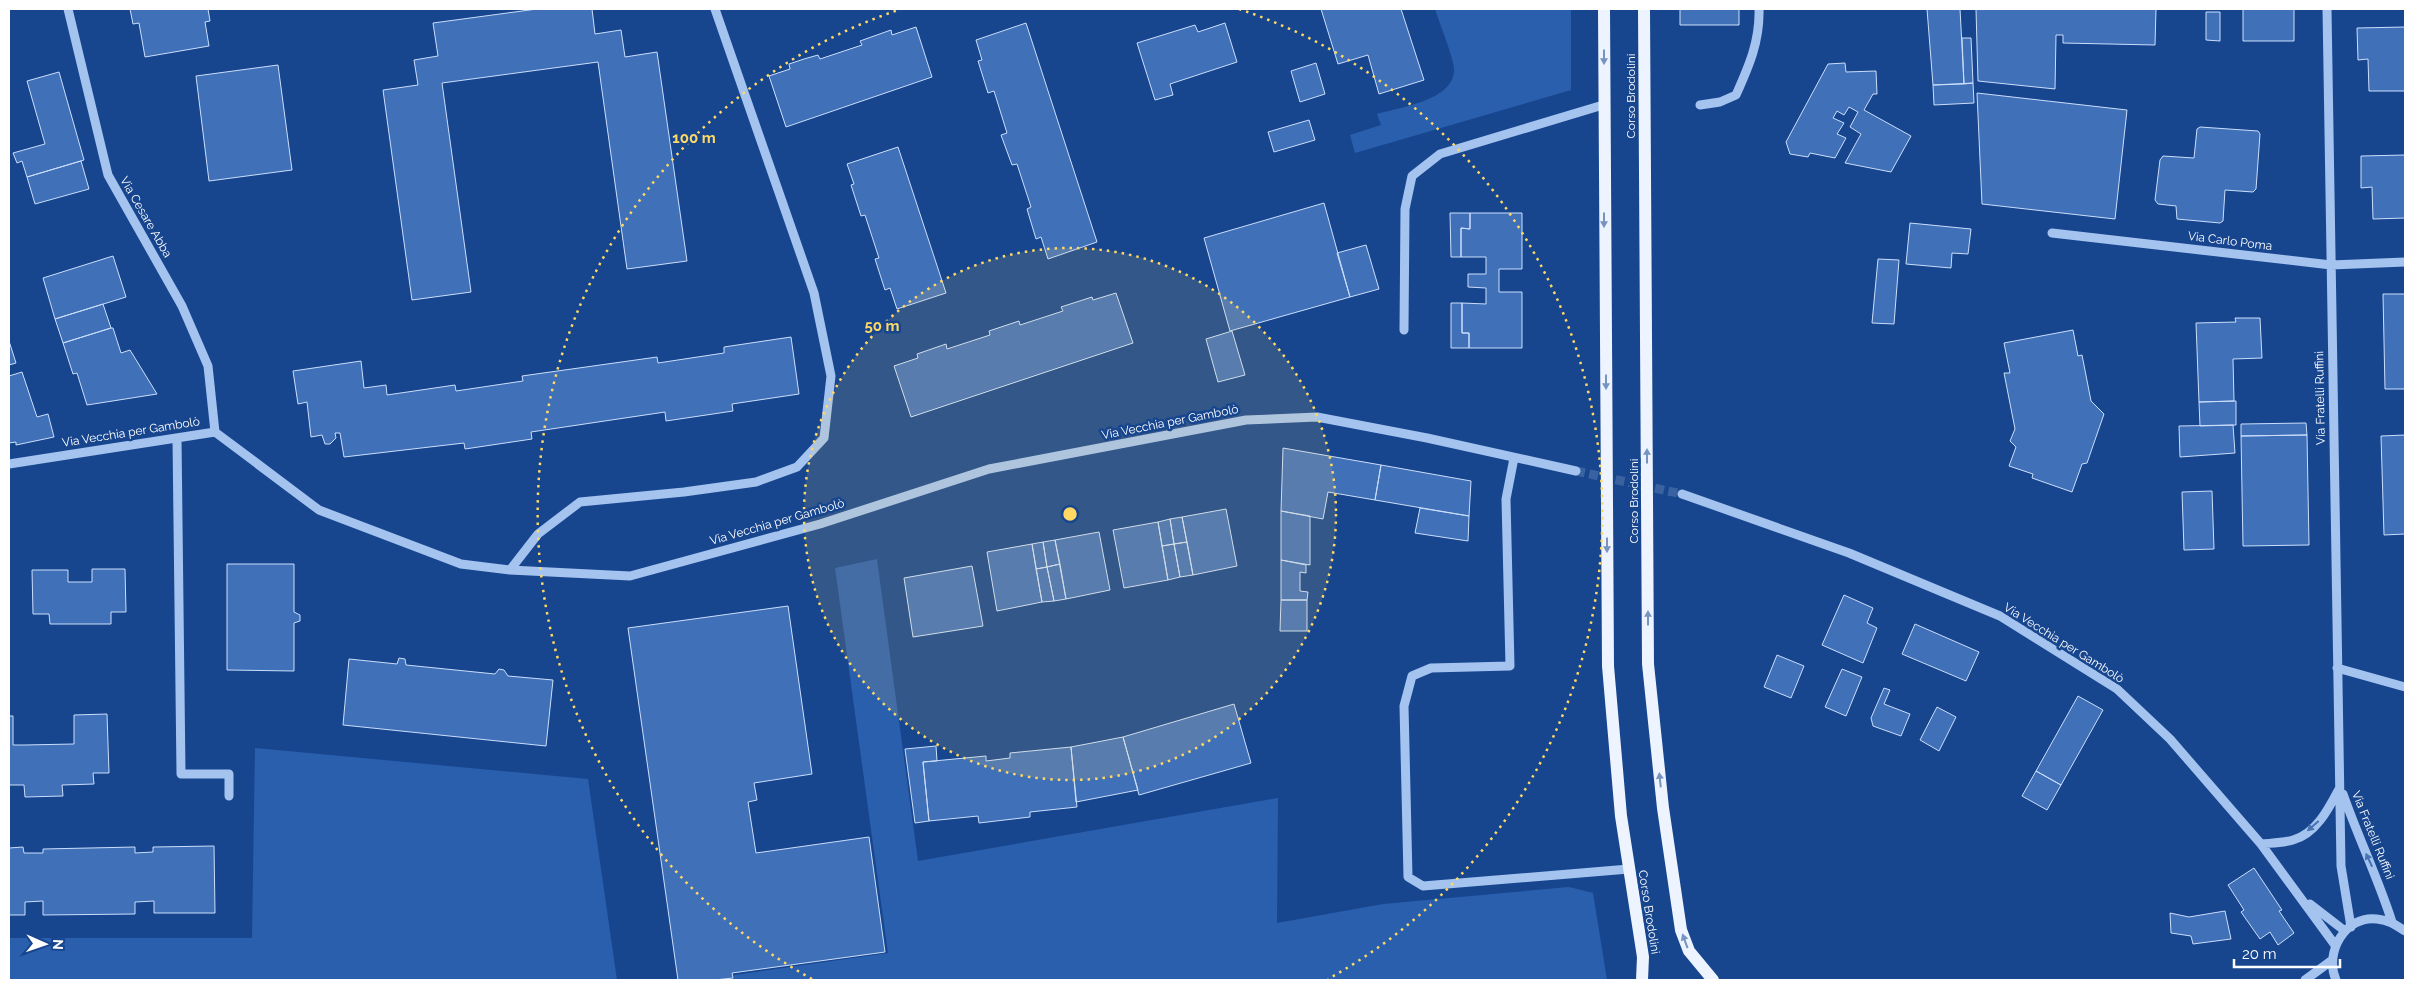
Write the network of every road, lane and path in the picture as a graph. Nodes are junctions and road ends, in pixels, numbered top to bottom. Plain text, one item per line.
1 (68, 9) edge
2 (715, 9) edge
3 (1604, 9) edge
4 (1644, 9) edge
5 (1759, 9) edge
6 (2327, 9) edge
7 (1604, 105) junction
8 (1700, 105) dead end
9 (2052, 233) dead end
10 (2405, 262) edge
11 (2331, 265) junction
12 (1404, 330) dead end
13 (215, 432) junction
14 (177, 438) junction
15 (1514, 458) junction
16 (9, 464) edge
17 (1576, 471) tunnel mouth
18 (1682, 494) tunnel mouth
19 (510, 570) junction
20 (2337, 668) junction
21 (2405, 687) edge
22 (2340, 787) junction
23 (230, 796) dead end
24 (2262, 844) junction
25 (1629, 869) junction
26 (2302, 897) junction
27 (2392, 922) junction
28 (2348, 929) junction
29 (2405, 931) edge
30 (2335, 945) junction
31 (2331, 962) junction
32 (1642, 980) edge
33 (1713, 980) edge
34 (2305, 980) edge
35 (2336, 980) edge

1 - 13 street, Via Cesare Abba
2 - 19 street
3 -> 7 main road, Corso Brodolini
33 -> 4 main road, Corso Brodolini
5 - 8 street
6 - 11 street, Via Fratelli Ruffini
7 - 12 street
7 -> 25 main road, Corso Brodolini
9 - 11 street, Via Carlo Poma
10 - 11 street, Via Carlo Poma
11 - 20 street, Via Fratelli Ruffini
13 - 14 street, Via Vecchia per Gambolò
13 - 19 street, Via Vecchia per Gambolò
14 - 16 street, Via Vecchia per Gambolò
14 - 23 street
15 - 17 street, Via Vecchia per Gambolò
15 - 19 street, Via Vecchia per Gambolò
15 - 25 street
18 - 24 street, Via Vecchia per Gambolò
20 - 21 street
20 - 22 street, Via Fratelli Ruffini
22 -> 24 street
27 -> 22 street, Via Fratelli Ruffini
22 - 28 street, Via Fratelli Ruffini
24 - 26 street, Via Vecchia per Gambolò
25 - 32 main road, Corso Brodolini
26 - 28 street, Via Vecchia per Gambolò
26 - 30 street, Via Vecchia per Gambolò
27 - 28 street
27 - 29 street
28 - 30 street
30 - 31 street
31 - 34 street
31 - 35 street

